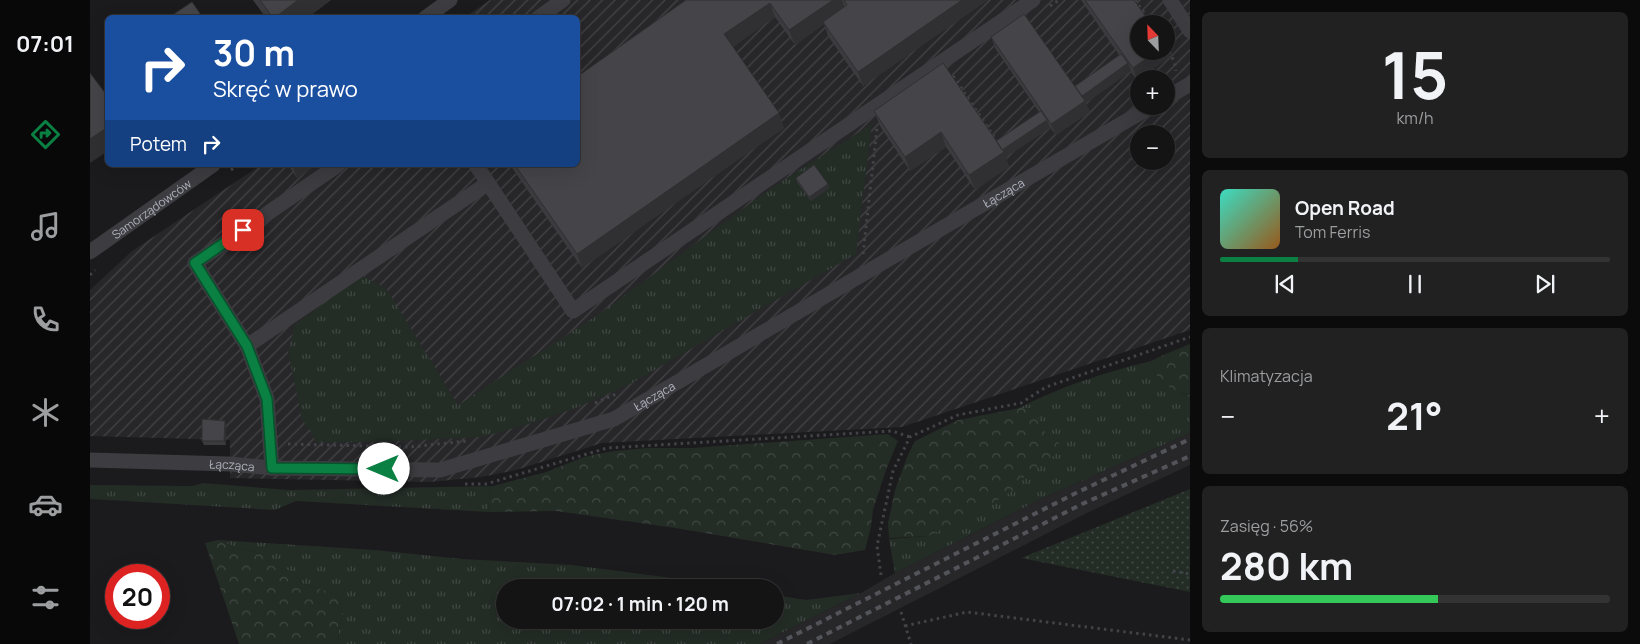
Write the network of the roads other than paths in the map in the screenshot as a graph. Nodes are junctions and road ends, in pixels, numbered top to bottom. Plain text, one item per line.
1 (450, 0) edge
2 (562, 0) edge
3 (1033, 0) edge
4 (1170, 0) edge
5 (429, 15) edge
6 (542, 15) edge
7 (1190, 31) edge
8 (1190, 84) edge
9 (1175, 93) edge
10 (1137, 115) edge
11 (210, 167) edge
12 (335, 167) edge
13 (477, 167) edge
14 (488, 183) junction
15 (90, 252) edge
16 (247, 346) junction
17 (90, 460) edge
18 (272, 468) junction

1 - 5 street
2 - 6 street
3 - 14 street
4 - 7 street
8 - 9 street
10 - 18 street, Łącząca
11 - 15 street, Samorządowców
12 - 16 street
13 - 14 street
14 - 16 street
16 - 18 street
17 - 18 street, Łącząca

